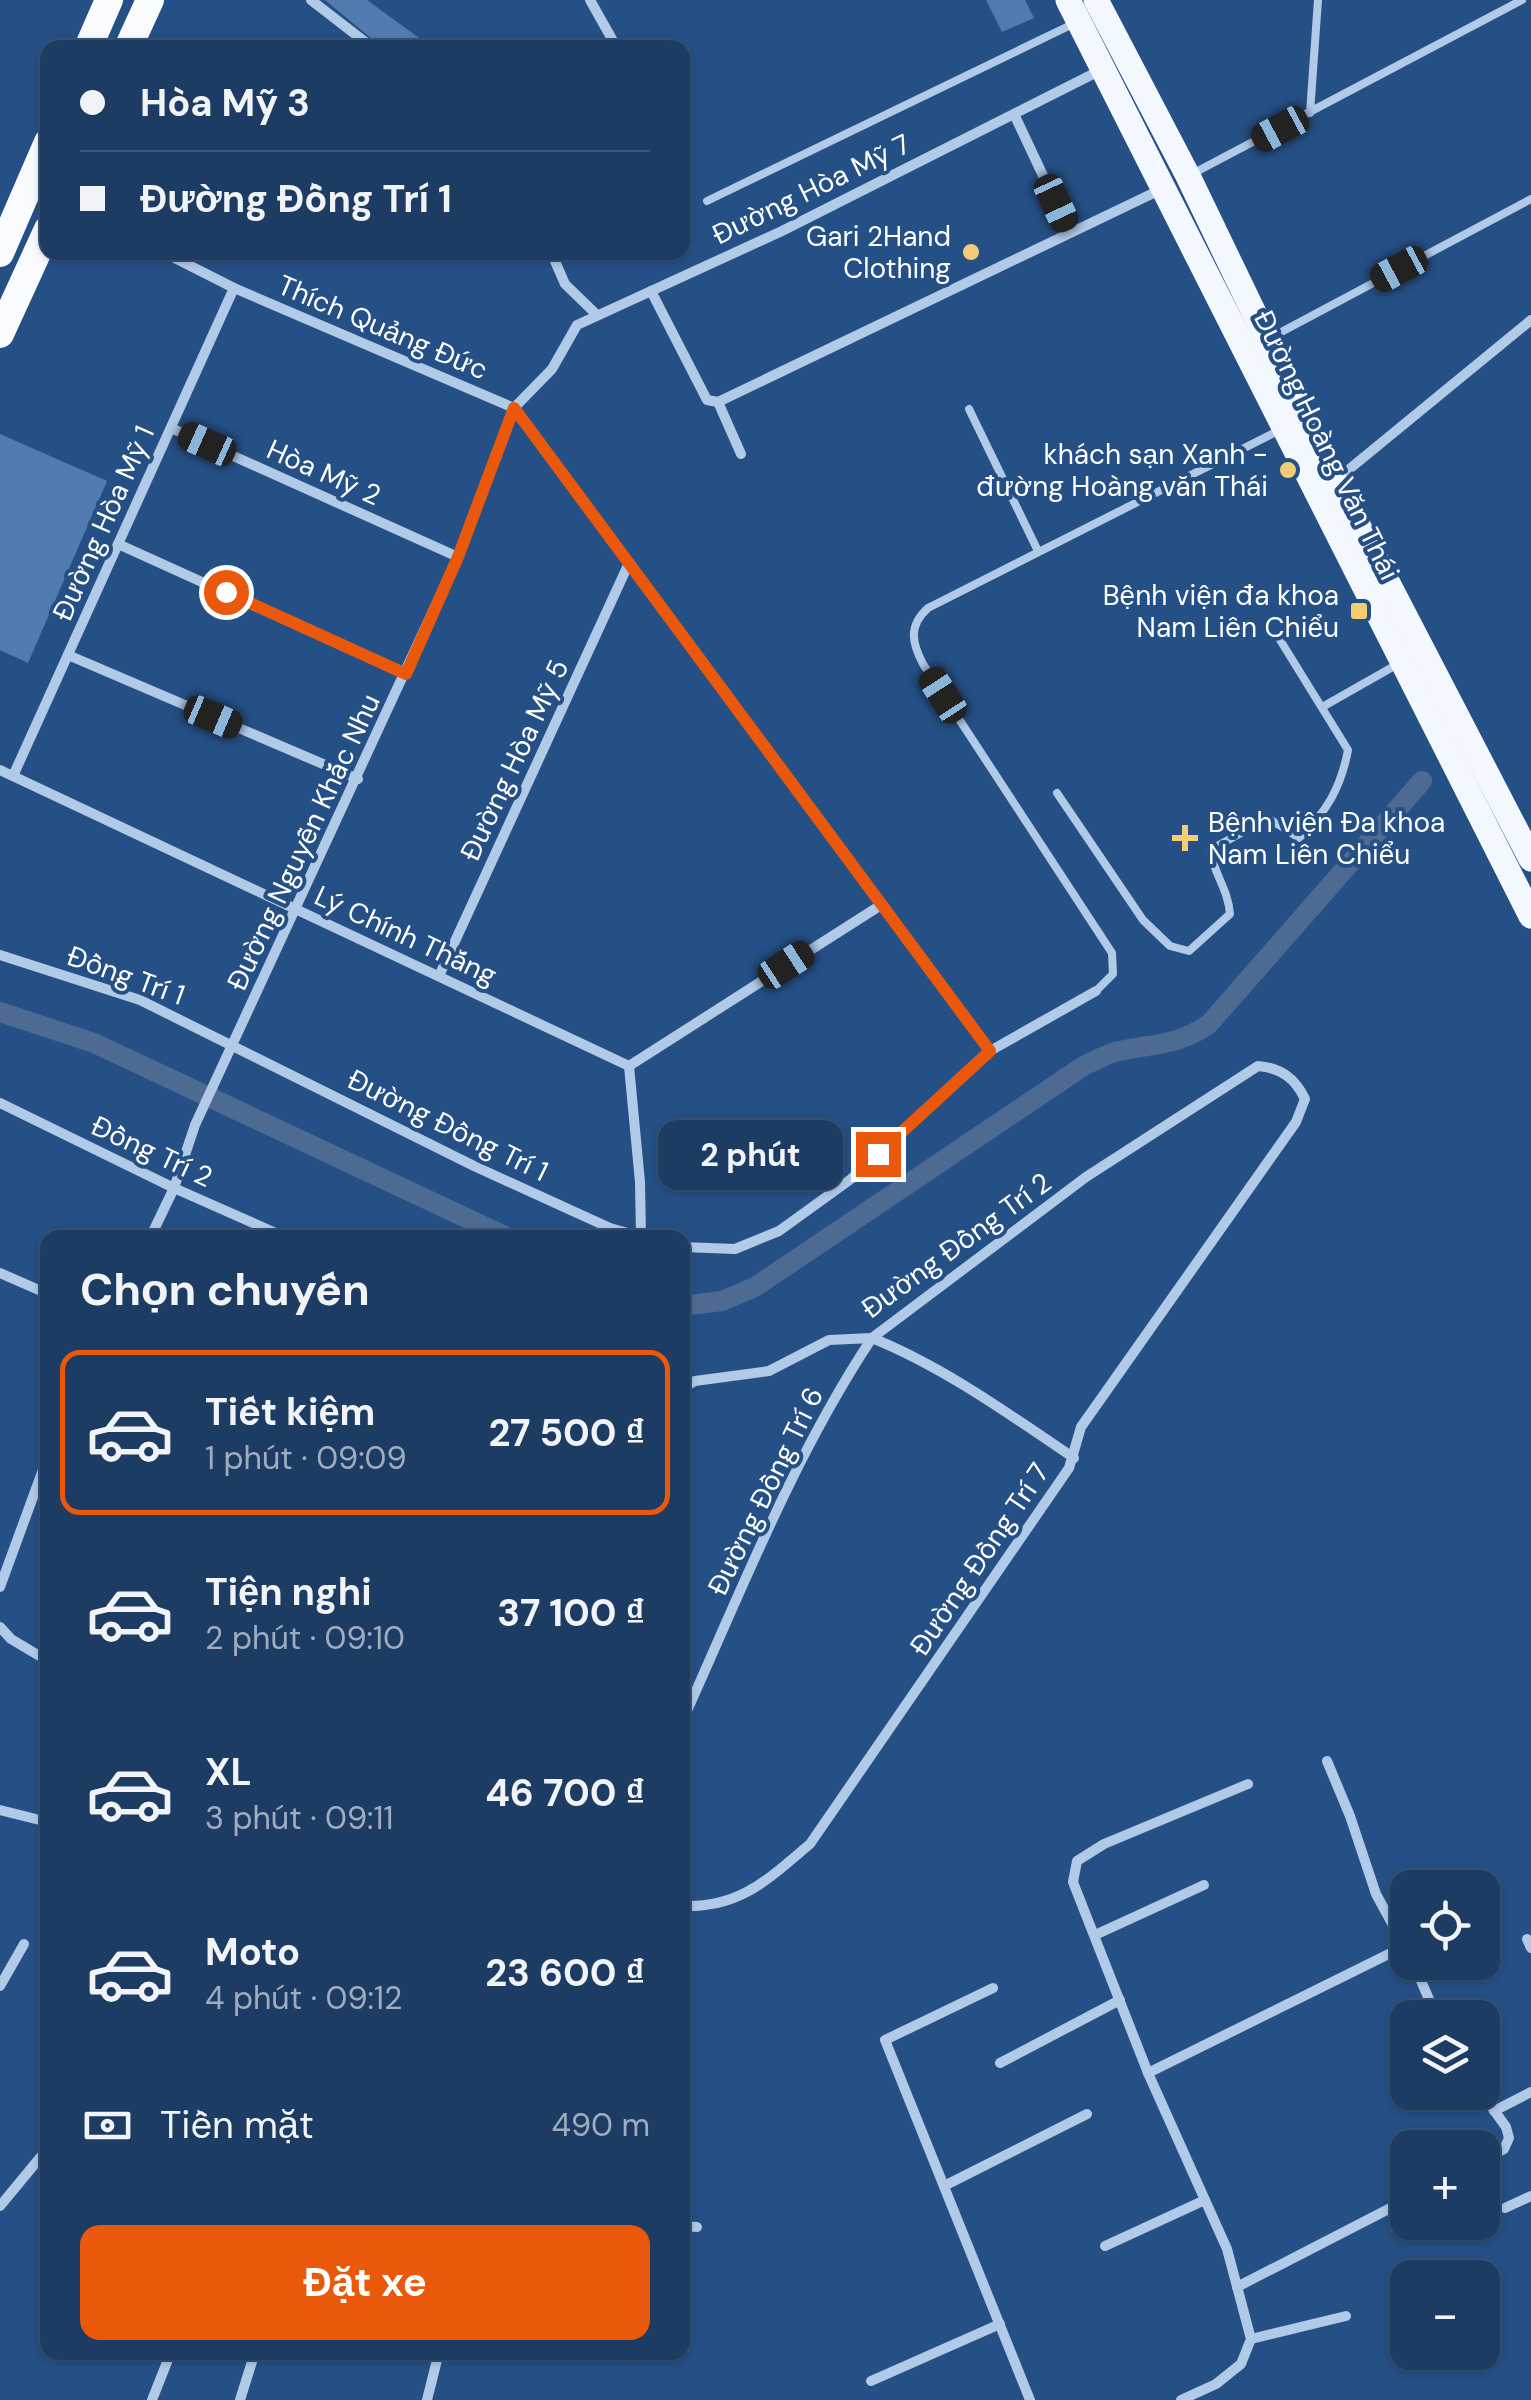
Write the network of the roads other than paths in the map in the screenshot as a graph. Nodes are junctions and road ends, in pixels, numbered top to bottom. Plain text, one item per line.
1 (109, 0) edge
2 (150, 0) edge
3 (312, 0) edge
4 (590, 0) edge
5 (1096, 0) edge
6 (1318, 0) edge
7 (1522, 0) edge
8 (1073, 11) edge
9 (92, 40) edge
10 (132, 40) edge
11 (363, 40) edge
12 (612, 40) edge
13 (1103, 70) junction
14 (1310, 113) junction
15 (1014, 114) junction
16 (1177, 181) junction
17 (38, 189) edge
18 (1531, 198) edge
19 (707, 201) dead end
20 (1070, 233) junction
21 (3, 235) edge
22 (40, 246) edge
23 (179, 260) edge
24 (554, 260) edge
25 (234, 288) junction
26 (651, 291) junction
27 (596, 316) junction
28 (1531, 320) edge
29 (0, 334) edge
30 (1266, 340) junction
31 (718, 402) junction
32 (514, 408) junction
33 (968, 408) dead end
34 (171, 428) junction
35 (1285, 428) junction
36 (741, 454) dead end
37 (1335, 481) junction
38 (118, 544) junction
39 (1038, 552) junction
40 (458, 557) junction
41 (629, 563) junction
42 (1277, 635) dead end
43 (1405, 652) junction
44 (68, 655) junction
45 (406, 674) junction
46 (1324, 706) junction
47 (0, 770) edge
48 (14, 776) junction
49 (358, 779) junction
50 (1057, 793) dead end
51 (1531, 859) edge
52 (880, 904) junction
53 (298, 908) junction
54 (1531, 916) edge
55 (0, 955) edge
56 (439, 976) junction
57 (1096, 990) joint
58 (234, 1044) junction
59 (990, 1051) junction
60 (629, 1066) junction
61 (1234, 1081) joint
62 (0, 1103) edge
63 (174, 1188) junction
64 (154, 1230) edge
65 (268, 1230) edge
66 (617, 1230) edge
67 (643, 1230) edge
68 (690, 1247) edge
69 (0, 1273) edge
70 (40, 1290) edge
71 (872, 1338) junction
72 (690, 1384) edge
73 (1074, 1458) junction
74 (40, 1482) edge
75 (0, 1586) edge
76 (0, 1628) edge
77 (40, 1655) edge
78 (690, 1704) edge
79 (1326, 1761) dead end
80 (1248, 1784) dead end
81 (0, 1810) edge
82 (40, 1820) edge
83 (1204, 1886) dead end
84 (690, 1906) edge
85 (1390, 1920) edge
86 (1095, 1935) junction
87 (24, 1944) dead end
88 (1390, 1957) edge
89 (0, 1985) edge
90 (994, 1988) dead end
91 (1120, 2000) junction
92 (1000, 2063) dead end
93 (1148, 2073) junction
94 (1531, 2092) edge
95 (1494, 2111) joint
96 (1087, 2114) dead end
97 (1500, 2151) edge
98 (40, 2158) edge
99 (944, 2186) junction
100 (1531, 2196) edge
101 (1205, 2200) junction
102 (0, 2206) edge
103 (1390, 2208) edge
104 (1505, 2208) dead end
105 (690, 2226) edge
106 (697, 2226) dead end
107 (1106, 2246) dead end
108 (1237, 2287) junction
109 (1346, 2316) dead end
110 (1000, 2324) junction
111 (1251, 2339) junction
112 (167, 2360) edge
113 (252, 2360) edge
114 (437, 2360) edge
115 (871, 2381) dead end
116 (152, 2400) edge
117 (240, 2400) edge
118 (427, 2400) edge
119 (1030, 2400) edge
120 (1181, 2400) edge

1 - 9 highway
2 - 10 highway
3 - 11 street
4 - 12 street
5 - 16 main road, Đường Hoàng Văn Thái
6 - 14 lane
7 - 14 lane
8 - 13 main road, Đường Hoàng Văn Thái
8 - 19 lane
13 - 15 street, Đường Hòa Mỹ 7
13 - 16 main road, Đường Hoàng Văn Thái
14 - 16 lane
15 - 20 street
15 - 26 street, Đường Hòa Mỹ 7
16 - 20 street
16 - 30 main road, Đường Hoàng Văn Thái
16 - 35 main road, Đường Hoàng Văn Thái
17 - 21 highway
18 - 30 lane
20 - 31 street
22 - 29 highway
23 - 25 street, Thích Quảng Đức
24 - 27 street
25 - 32 street, Thích Quảng Đức
25 - 34 street, Đường Hòa Mỹ 1
26 - 27 street, Đường Hòa Mỹ 7
26 - 31 street
27 - 32 street, Đường Hòa Mỹ 7
28 - 37 street
30 - 37 main road, Đường Hoàng Văn Thái
31 - 36 street
32 - 40 street, Đường Nguyễn Khắc Nhu
32 - 41 street, Thích Quảng Đức
33 - 39 lane
34 - 38 street, Đường Hòa Mỹ 1
34 - 40 street, Hòa Mỹ 2
35 - 39 lane
35 - 43 main road, Đường Hoàng Văn Thái
37 - 43 main road, Đường Hoàng Văn Thái
38 - 44 street, Đường Hòa Mỹ 1
38 - 45 street
39 - 57 lane
40 - 45 street, Đường Nguyễn Khắc Nhu
41 - 52 street, Thích Quảng Đức
41 - 56 street, Đường Hòa Mỹ 5
42 - 46 lane
43 - 46 lane
43 - 51 main road, Đường Hoàng Văn Thái
43 - 54 main road, Đường Hoàng Văn Thái
44 - 48 street, Đường Hòa Mỹ 1
44 - 49 street
45 - 49 street, Đường Nguyễn Khắc Nhu
46 - 50 lane
47 - 48 street, Lý Chính Thắng
48 - 53 street, Lý Chính Thắng
49 - 53 street, Đường Nguyễn Khắc Nhu
52 - 59 street, Thích Quảng Đức
52 - 60 street
53 - 56 street, Lý Chính Thắng
53 - 58 street, Đường Nguyễn Khắc Nhu
55 - 58 street, Đồng Trí 1
56 - 60 street, Lý Chính Thắng
57 - 59 street
58 - 63 street, Đường Nguyễn Khắc Nhu
58 - 66 street, Đường Đồng Trí 1
59 - 68 street
60 - 67 street
61 - 71 street, Đường Đồng Trí 2
61 - 73 street, Đường Đồng Trí 7
62 - 63 street, Đồng Trí 2
63 - 64 street, Đường Nguyễn Khắc Nhu
63 - 65 street, Đồng Trí 2
69 - 70 street
71 - 72 street, Đường Đồng Trí 2
71 - 73 street
71 - 78 street, Đường Đồng Trí 6
73 - 84 street, Đường Đồng Trí 7
74 - 75 street
76 - 77 street
79 - 85 street
80 - 86 street
81 - 82 street
83 - 86 street
86 - 91 street
87 - 89 street
88 - 93 street
90 - 99 street
91 - 92 street
91 - 93 street
93 - 101 street
94 - 95 street
95 - 97 street
96 - 99 street
98 - 102 street
99 - 110 street
100 - 104 street
101 - 107 street
101 - 108 street
103 - 108 street
105 - 106 street
108 - 111 street
109 - 111 street
110 - 115 street
110 - 119 street
111 - 120 street
112 - 116 street
113 - 117 street
114 - 118 street

